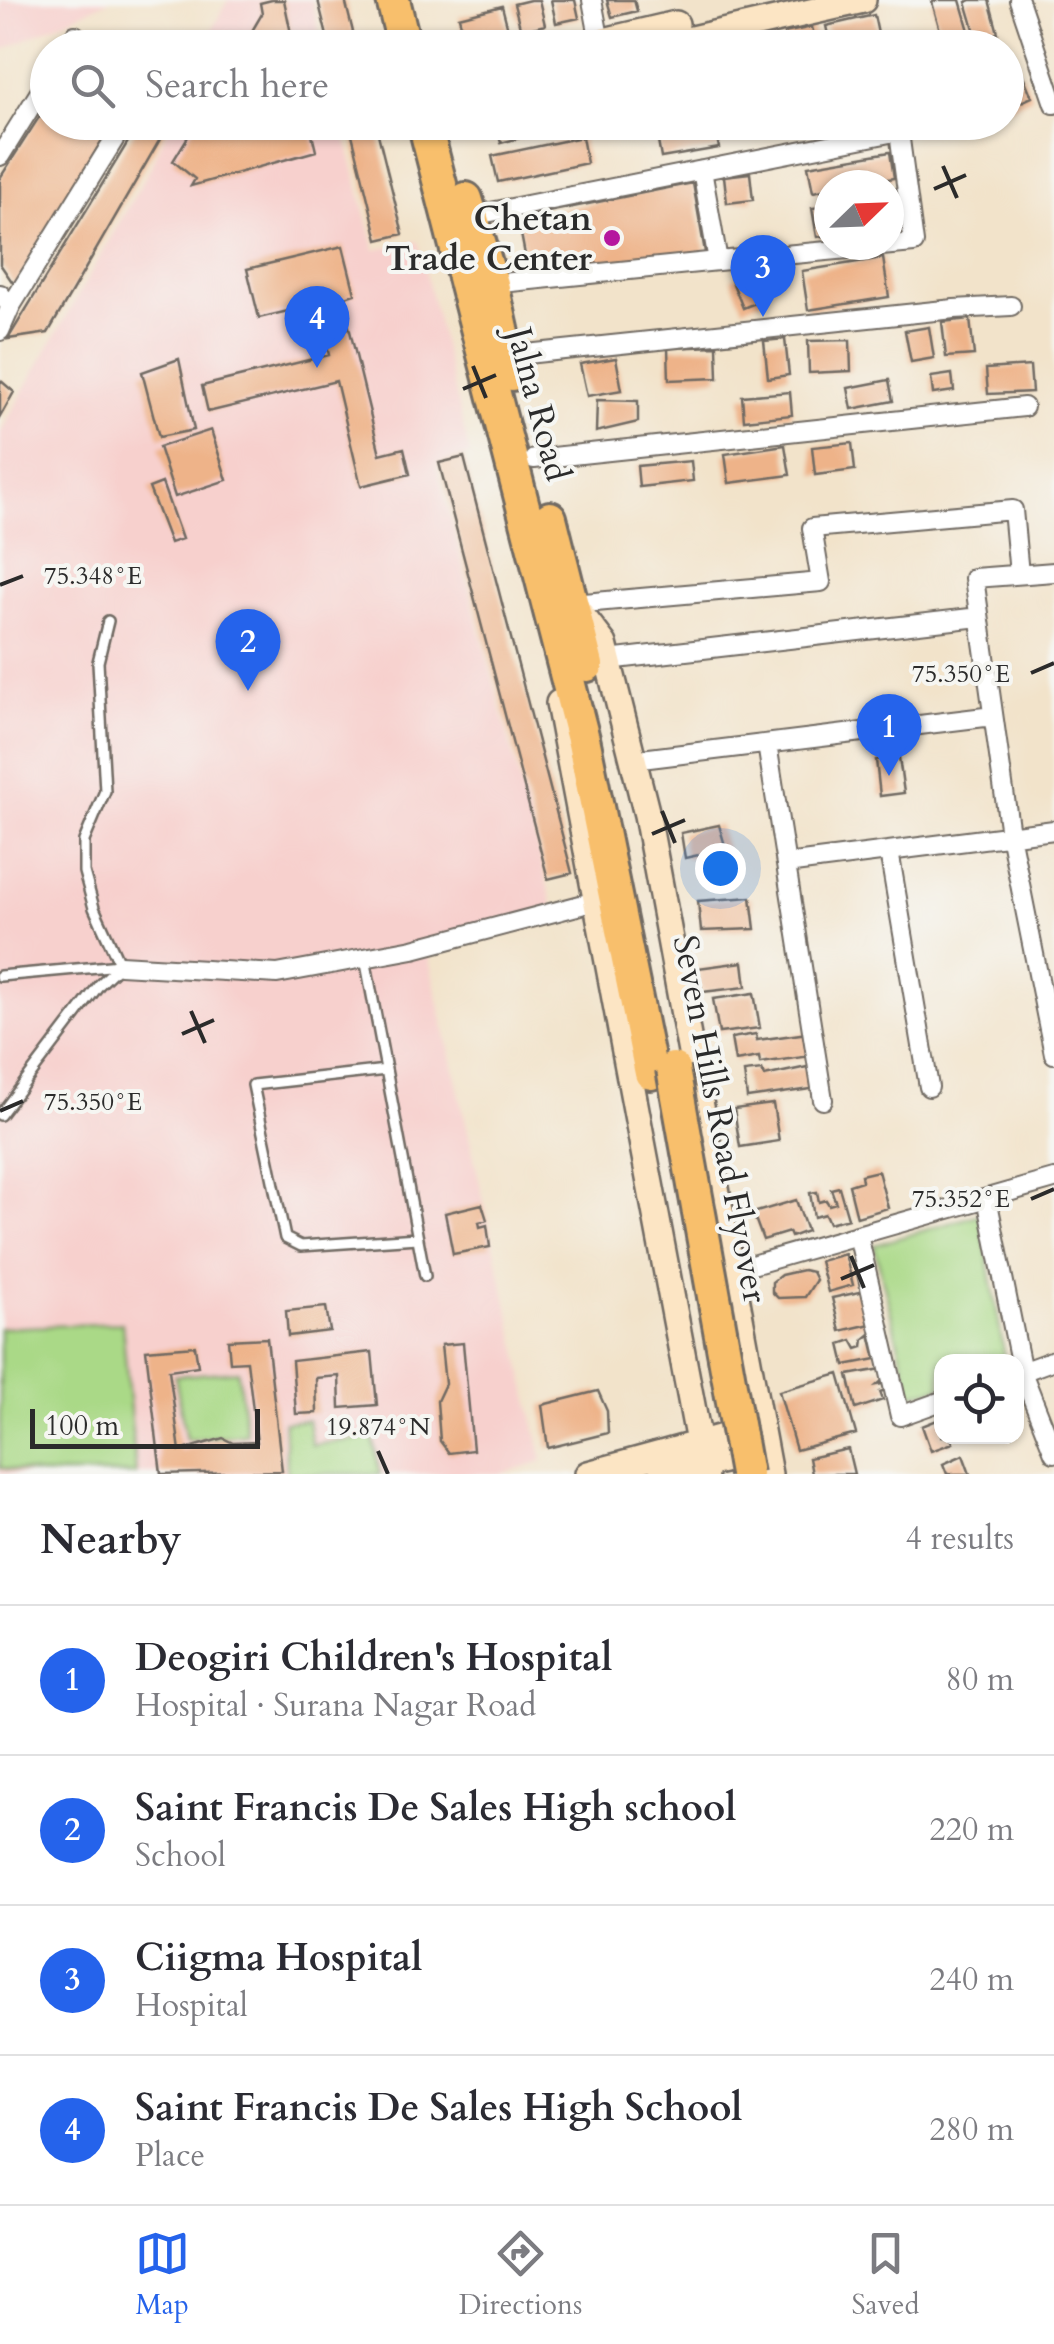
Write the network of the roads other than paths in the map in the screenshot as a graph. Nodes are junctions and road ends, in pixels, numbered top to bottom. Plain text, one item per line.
1 (392, 0) edge
2 (416, 0) edge
3 (592, 0) edge
4 (782, 0) edge
5 (863, 0) edge
6 (1019, 0) edge
7 (400, 30) edge
8 (424, 30) edge
9 (597, 30) edge
10 (658, 30) edge
11 (731, 30) edge
12 (1047, 63) edge
13 (1054, 104) edge
14 (30, 108) edge
15 (113, 140) edge
16 (429, 140) edge
17 (451, 140) edge
18 (858, 140) edge
19 (900, 140) edge
20 (0, 156) edge
21 (702, 170) junction
22 (471, 216) junction
23 (718, 262) junction
24 (492, 284) junction
25 (6, 300) edge
26 (1011, 306) dead end
27 (0, 331) edge
28 (507, 356) junction
29 (1024, 406) dead end
30 (534, 459) junction
31 (1054, 572) edge
32 (1018, 574) junction
33 (573, 604) junction
34 (979, 617) junction
35 (108, 622) dead end
36 (584, 653) junction
37 (994, 716) junction
38 (767, 744) junction
39 (633, 760) junction
40 (1054, 830) edge
41 (1010, 834) junction
42 (889, 850) junction
43 (786, 864) junction
44 (596, 901) junction
45 (365, 958) junction
46 (120, 964) junction
47 (0, 976) edge
48 (1054, 1054) edge
49 (386, 1070) junction
50 (929, 1087) dead end
51 (823, 1100) dead end
52 (0, 1114) edge
53 (1054, 1179) edge
54 (987, 1198) junction
55 (858, 1235) junction
56 (418, 1238) junction
57 (731, 1271) junction
58 (424, 1276) dead end
59 (1016, 1354) edge
60 (1054, 1360) edge
61 (1024, 1371) edge
62 (1024, 1382) edge
63 (934, 1404) edge
64 (1054, 1453) edge
65 (760, 1456) edge
66 (709, 1464) edge
67 (588, 1474) edge
68 (662, 1474) edge

1 - 7 highway
2 - 8 highway
3 - 9 street
4 - 10 street
5 - 11 street
6 - 12 street
12 - 13 street
14 - 20 street
15 - 25 street
16 - 36 highway, Jalna Road
17 - 22 highway, Jalna Road
18 - 21 street
19 - 23 street
21 - 22 street
21 - 23 street
22 - 24 highway, Jalna Road
23 - 24 street
24 - 28 highway, Jalna Road
25 - 27 street
26 - 28 street
28 - 30 highway, Jalna Road
29 - 30 street
30 - 33 highway, Jalna Road
31 - 32 street
32 - 33 street
32 - 34 street
33 - 36 highway, Seven Hills Road Flyover
34 - 36 street
34 - 37 street
35 - 46 lane
36 - 39 street
36 - 44 street
36 - 65 highway, Seven Hills Road Flyover, bridge
36 - 66 highway, Seven Hills Road Flyover
37 - 38 street
37 - 41 street
38 - 39 street
38 - 43 street
39 - 57 street
40 - 41 street
41 - 42 street
41 - 48 street
42 - 43 street
42 - 50 street
43 - 51 street
44 - 45 street
44 - 66 street
45 - 46 street
45 - 49 lane
46 - 47 lane
46 - 52 lane
49 - 56 lane
49 - 56 lane
53 - 54 street
54 - 55 street
54 - 59 street
55 - 57 street
55 - 63 street
56 - 58 lane
57 - 65 street
60 - 61 street
62 - 64 street
65 - 66 street
66 - 67 street
66 - 68 street

